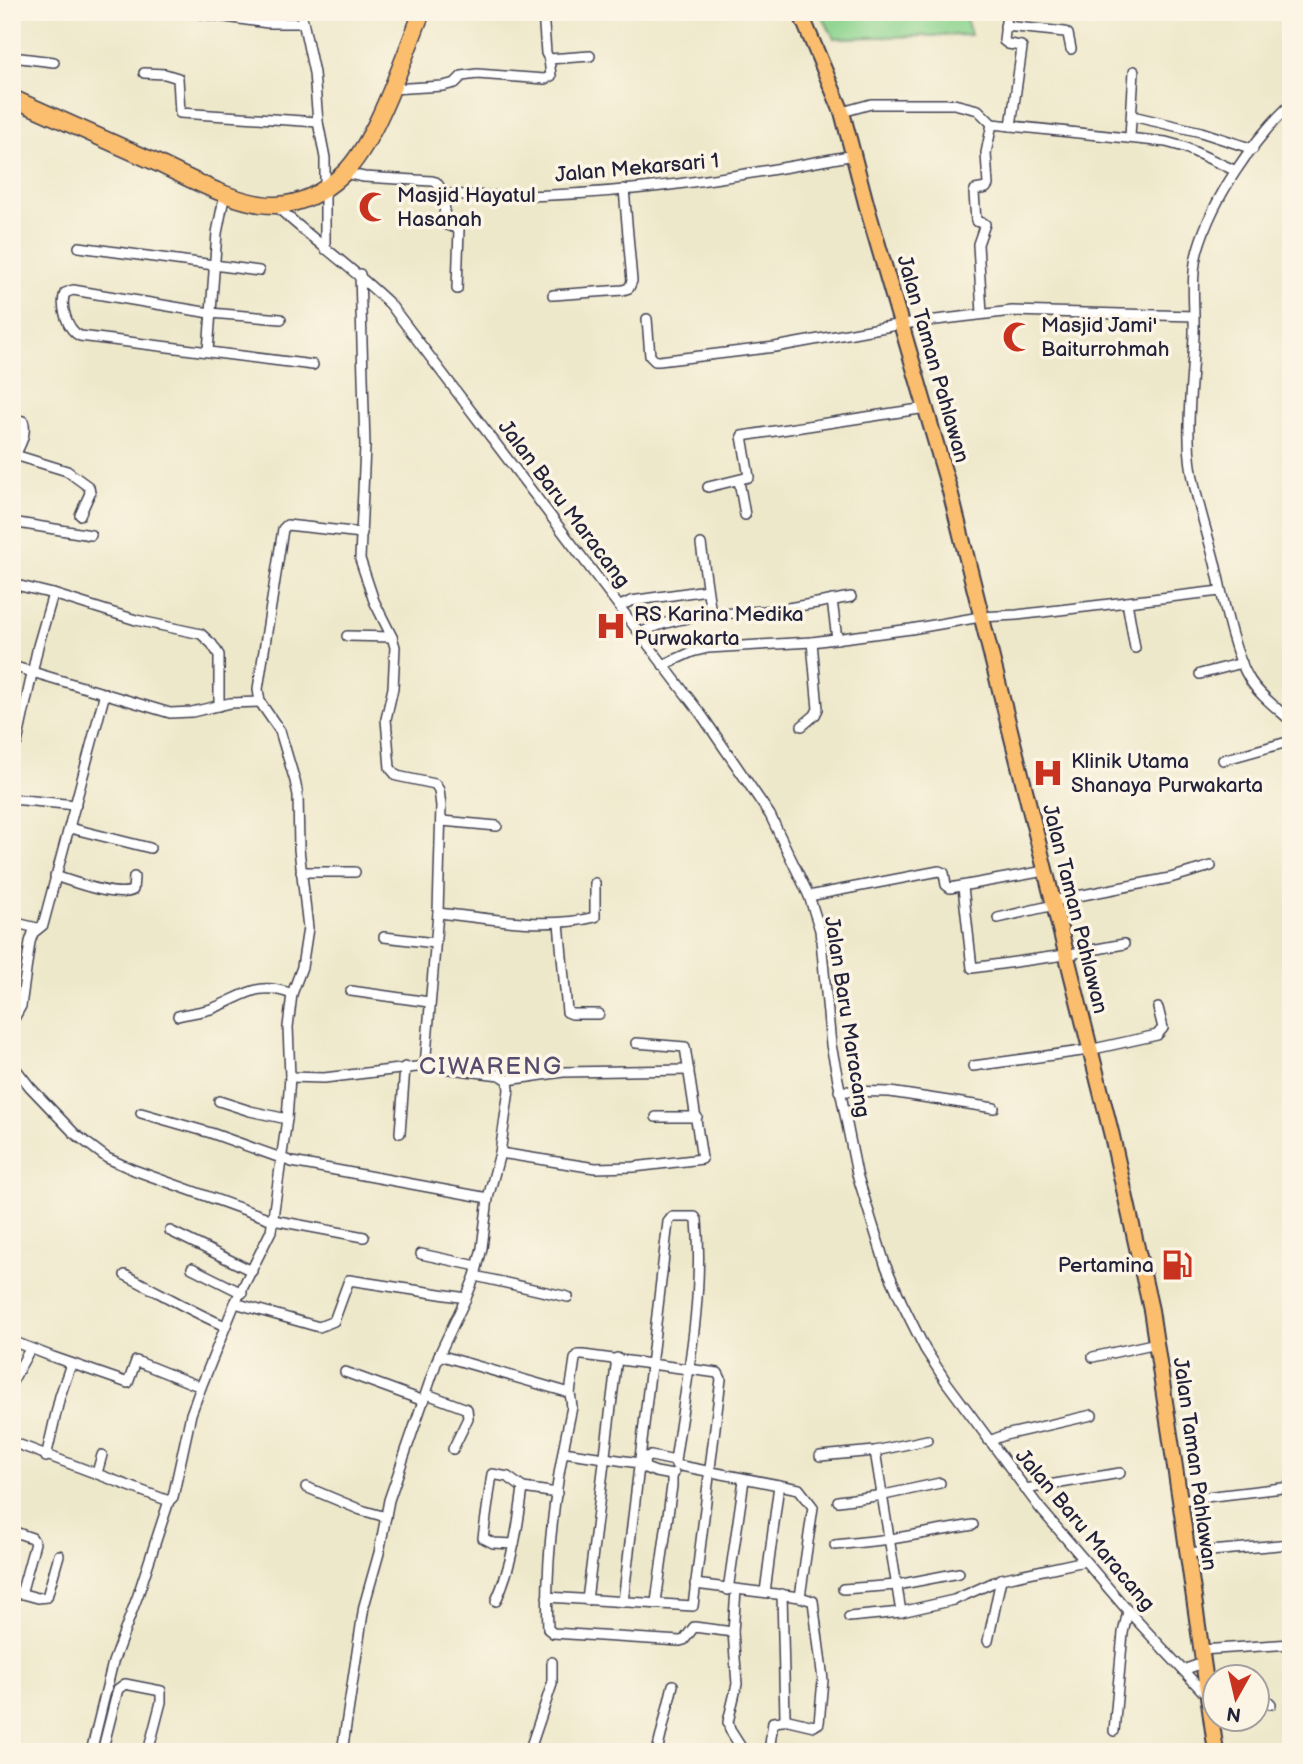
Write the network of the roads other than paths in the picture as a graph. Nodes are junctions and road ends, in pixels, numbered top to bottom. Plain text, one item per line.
1 (190, 12) edge
2 (300, 12) edge
3 (422, 12) edge
4 (543, 12) edge
5 (800, 12) edge
6 (1007, 12) edge
7 (302, 23) junction
8 (1005, 26) junction
9 (1071, 49) dead end
10 (590, 55) dead end
11 (12, 57) edge
12 (549, 59) junction
13 (54, 62) dead end
14 (1134, 71) dead end
15 (144, 73) dead end
16 (391, 89) junction
17 (12, 98) edge
18 (1291, 104) edge
19 (842, 112) junction
20 (1132, 116) junction
21 (318, 122) junction
22 (992, 124) junction
23 (1011, 126) junction
24 (1130, 137) junction
25 (1253, 149) junction
26 (854, 155) junction
27 (1234, 170) junction
28 (344, 173) junction
29 (624, 189) junction
30 (324, 190) junction
31 (225, 193) junction
32 (445, 194) junction
33 (275, 206) junction
34 (79, 247) dead end
35 (325, 249) junction
36 (215, 265) junction
37 (259, 271) dead end
38 (360, 274) junction
39 (457, 289) dead end
40 (553, 295) dead end
41 (210, 313) junction
42 (982, 314) junction
43 (1194, 316) junction
44 (281, 319) dead end
45 (647, 319) dead end
46 (901, 324) junction
47 (208, 351) junction
48 (313, 365) dead end
49 (926, 408) junction
50 (12, 418) edge
51 (14, 458) edge
52 (739, 481) junction
53 (708, 487) dead end
54 (80, 515) dead end
55 (745, 515) dead end
56 (12, 522) edge
57 (362, 533) junction
58 (91, 535) dead end
59 (701, 544) dead end
60 (12, 584) edge
61 (707, 590) junction
62 (1220, 591) junction
63 (53, 594) junction
64 (851, 597) dead end
65 (832, 600) junction
66 (1127, 602) junction
67 (620, 606) junction
68 (711, 614) junction
69 (980, 617) junction
70 (640, 633) junction
71 (347, 636) dead end
72 (393, 637) junction
73 (837, 639) junction
74 (812, 642) junction
75 (1135, 648) dead end
76 (1242, 663) junction
77 (663, 665) junction
78 (12, 666) edge
79 (33, 673) junction
80 (1200, 674) dead end
81 (105, 693) junction
82 (260, 702) junction
83 (219, 706) junction
84 (1291, 721) edge
85 (802, 726) dead end
86 (1291, 741) edge
87 (17, 743) dead end
88 (1223, 760) dead end
89 (12, 799) edge
90 (76, 805) junction
91 (442, 821) junction
92 (497, 826) dead end
93 (70, 828) junction
94 (150, 848) dead end
95 (1211, 866) dead end
96 (1045, 871) junction
97 (301, 872) junction
98 (355, 872) dead end
99 (55, 876) junction
100 (134, 877) dead end
101 (595, 883) dead end
102 (963, 887) junction
103 (809, 896) junction
104 (1053, 903) junction
105 (438, 913) junction
106 (998, 918) dead end
107 (12, 922) edge
108 (559, 923) junction
109 (37, 928) junction
110 (384, 937) dead end
111 (435, 943) junction
112 (1124, 944) dead end
113 (1065, 956) junction
114 (351, 991) dead end
115 (292, 994) junction
116 (429, 1002) junction
117 (1158, 1008) dead end
118 (599, 1014) dead end
119 (178, 1016) dead end
120 (12, 1023) edge
121 (636, 1043) dead end
122 (1089, 1050) junction
123 (12, 1064) edge
124 (425, 1066) junction
125 (973, 1066) dead end
126 (405, 1068) junction
127 (689, 1069) junction
128 (290, 1077) junction
129 (508, 1080) junction
130 (839, 1091) junction
131 (219, 1101) dead end
132 (994, 1108) dead end
133 (141, 1113) dead end
134 (656, 1117) dead end
135 (697, 1117) junction
136 (287, 1119) junction
137 (400, 1133) dead end
138 (500, 1153) junction
139 (281, 1158) junction
140 (488, 1198) junction
141 (273, 1220) junction
142 (170, 1231) dead end
143 (364, 1237) dead end
144 (421, 1254) dead end
145 (192, 1268) dead end
146 (252, 1271) junction
147 (476, 1271) junction
148 (125, 1275) dead end
149 (242, 1293) junction
150 (568, 1297) dead end
151 (466, 1298) junction
152 (235, 1303) junction
153 (225, 1326) junction
154 (12, 1341) edge
155 (1157, 1343) junction
156 (30, 1349) junction
157 (439, 1355) junction
158 (1093, 1357) dead end
159 (617, 1358) junction
160 (653, 1363) junction
161 (71, 1364) junction
162 (688, 1369) junction
163 (345, 1372) dead end
164 (12, 1382) edge
165 (201, 1387) junction
166 (570, 1393) junction
167 (426, 1397) junction
168 (1092, 1415) dead end
169 (927, 1440) dead end
170 (989, 1441) junction
171 (12, 1443) edge
172 (453, 1449) dead end
173 (875, 1451) junction
174 (563, 1452) junction
175 (102, 1455) dead end
176 (820, 1456) dead end
177 (46, 1457) junction
178 (604, 1457) junction
179 (642, 1462) junction
180 (674, 1467) junction
181 (709, 1473) junction
182 (1120, 1473) dead end
183 (97, 1474) junction
184 (744, 1480) junction
185 (940, 1483) dead end
186 (779, 1485) junction
187 (306, 1487) dead end
188 (523, 1488) junction
189 (1291, 1488) edge
190 (1025, 1489) junction
191 (557, 1493) junction
192 (884, 1495) junction
193 (1180, 1500) junction
194 (838, 1501) dead end
195 (169, 1502) junction
196 (386, 1517) junction
197 (973, 1525) dead end
198 (12, 1531) edge
199 (891, 1539) junction
200 (514, 1544) junction
201 (1291, 1544) edge
202 (835, 1545) dead end
203 (1187, 1553) junction
204 (59, 1555) dead end
205 (1085, 1561) junction
206 (959, 1573) dead end
207 (1001, 1579) junction
208 (695, 1584) junction
209 (897, 1585) junction
210 (732, 1590) junction
211 (843, 1590) dead end
212 (765, 1592) junction
213 (17, 1593) edge
214 (782, 1594) junction
215 (547, 1597) junction
216 (800, 1597) junction
217 (587, 1600) junction
218 (496, 1601) dead end
219 (623, 1602) junction
220 (656, 1602) junction
221 (1128, 1611) junction
222 (901, 1612) junction
223 (849, 1617) dead end
224 (733, 1632) junction
225 (988, 1642) dead end
226 (1291, 1644) edge
227 (1202, 1657) junction
228 (552, 1662) dead end
229 (1203, 1662) edge
230 (1183, 1670) junction
231 (1202, 1683) edge
232 (673, 1685) dead end
233 (784, 1719) junction
234 (1114, 1731) dead end
235 (1214, 1732) edge
236 (91, 1752) edge
237 (102, 1752) edge
238 (148, 1752) edge
239 (342, 1752) edge
240 (529, 1752) edge
241 (657, 1752) edge
242 (744, 1752) edge
243 (769, 1752) edge
244 (1216, 1752) edge

1 - 7 street
2 - 7 street
3 - 16 highway
4 - 12 street
5 - 19 main road, Jalan Taman Pahlawan
6 - 8 street
7 - 21 street
8 - 9 street
8 - 23 street
10 - 12 street
11 - 13 street
12 - 16 street
14 - 20 street
15 - 21 street
16 - 28 highway
17 - 31 highway
18 - 25 street
19 - 22 street
19 - 26 main road, Jalan Taman Pahlawan
20 - 24 street
20 - 25 street
21 - 30 street
22 - 23 street
22 - 42 street
23 - 24 street
24 - 27 street
25 - 27 street
26 - 29 street, Jalan Mekarsari 1
26 - 46 main road, Jalan Taman Pahlawan
27 - 43 street
28 - 30 highway
28 - 32 street, Jalan Mekarsari 1
29 - 32 street, Jalan Mekarsari 1
29 - 40 street
30 - 33 highway
30 - 35 street
31 - 33 highway
31 - 36 street
32 - 39 street
33 - 35 street, Jalan Baru Maracang
34 - 36 street
35 - 38 street, Jalan Baru Maracang
36 - 37 street
36 - 41 street
38 - 57 street
38 - 67 street, Jalan Baru Maracang
41 - 44 street
41 - 47 street
41 - 47 street
42 - 43 street
42 - 46 street
43 - 62 street
45 - 46 street
46 - 49 main road, Jalan Taman Pahlawan
47 - 48 street
49 - 52 street
49 - 69 main road, Jalan Taman Pahlawan
50 - 51 street
51 - 54 street
52 - 53 street
52 - 55 street
56 - 58 street
57 - 72 street
57 - 82 street
59 - 61 street
60 - 63 street
61 - 67 street
61 - 68 street
62 - 66 street
62 - 76 street
63 - 79 street
63 - 83 street
64 - 65 street
65 - 68 street
65 - 73 street
66 - 69 street
66 - 75 street
67 - 70 street, Jalan Baru Maracang
68 - 70 street
69 - 73 street
69 - 96 main road, Jalan Taman Pahlawan
70 - 77 street, Jalan Baru Maracang
71 - 72 street
72 - 91 street
73 - 74 street
74 - 77 street
74 - 85 street
76 - 80 street
76 - 84 street
77 - 103 street, Jalan Baru Maracang
78 - 79 street
79 - 81 street
79 - 87 street
81 - 83 street
81 - 90 street
82 - 83 street
82 - 97 street
86 - 88 street
89 - 90 street
90 - 93 street
91 - 92 street
91 - 105 street
93 - 94 street
93 - 99 street
95 - 104 street
96 - 102 street
96 - 104 main road, Jalan Taman Pahlawan
97 - 98 street
97 - 115 street
99 - 100 street
99 - 109 street
101 - 108 street
102 - 103 street
102 - 113 street
103 - 130 street, Jalan Baru Maracang
104 - 106 street
104 - 113 main road, Jalan Taman Pahlawan
105 - 108 street
105 - 111 street
107 - 109 street
108 - 118 street
109 - 120 street
110 - 111 street
111 - 116 street
112 - 113 street
113 - 122 main road, Jalan Taman Pahlawan
114 - 116 street
115 - 119 street
115 - 128 street
116 - 124 street
117 - 122 street
121 - 127 street
122 - 125 street
122 - 155 main road, Jalan Taman Pahlawan
123 - 141 street
124 - 126 street
124 - 129 street
126 - 128 street
126 - 137 street
127 - 129 street
127 - 135 street
128 - 136 street
129 - 138 street
130 - 132 street
130 - 170 street, Jalan Baru Maracang
131 - 136 street
133 - 139 street
134 - 135 street
135 - 138 street
136 - 139 street
138 - 140 street
139 - 140 street
139 - 141 street
140 - 147 street
141 - 143 street
141 - 146 street
142 - 146 street
144 - 147 street
145 - 149 street
146 - 149 street
147 - 150 street
147 - 151 street
148 - 153 street
149 - 152 street
151 - 152 street
151 - 157 street
152 - 153 street
153 - 165 street
154 - 156 street
155 - 158 street
155 - 193 main road, Jalan Taman Pahlawan
156 - 161 street
156 - 164 street
157 - 166 street
157 - 167 street
159 - 160 street
159 - 166 street
159 - 178 street
160 - 162 street
160 - 162 street
160 - 179 street
161 - 165 street
161 - 177 street
162 - 180 street
162 - 181 street
163 - 167 street
165 - 195 street
166 - 174 street
167 - 172 street
167 - 196 street
168 - 170 street
169 - 173 street
170 - 190 street, Jalan Baru Maracang
171 - 177 street
173 - 176 street
173 - 192 street
174 - 178 street
174 - 191 street
175 - 183 street
177 - 183 street
178 - 179 street
178 - 217 street
179 - 180 street
179 - 180 street
179 - 219 street
180 - 181 street
180 - 220 street
181 - 184 street
181 - 208 street
182 - 190 street
183 - 195 street
184 - 186 street
184 - 210 street
185 - 192 street
186 - 212 street
186 - 216 street
187 - 196 street
188 - 191 street
188 - 200 street
188 - 200 street
189 - 193 street
190 - 205 street, Jalan Baru Maracang
191 - 215 street
192 - 194 street
192 - 199 street
193 - 203 main road, Jalan Taman Pahlawan
195 - 236 street
196 - 239 street
197 - 199 street
198 - 213 street
199 - 202 street
199 - 209 street
200 - 218 street
201 - 203 street
203 - 227 main road, Jalan Taman Pahlawan
204 - 213 street
205 - 207 street
205 - 221 street, Jalan Baru Maracang
206 - 209 street
207 - 222 street
207 - 225 street
208 - 210 street
208 - 220 street
209 - 211 street
209 - 222 street
210 - 212 street
210 - 224 street
212 - 214 street
214 - 216 street
214 - 233 street
215 - 217 street
215 - 224 street
216 - 233 street
217 - 219 street
219 - 220 street
221 - 230 street, Jalan Baru Maracang
221 - 234 street
222 - 223 street
224 - 242 street
226 - 227 street
227 - 229 main road, Jalan Taman Pahlawan
227 - 230 street
228 - 240 street
230 - 231 street, Jalan Baru Maracang
232 - 241 street
233 - 243 street
235 - 244 main road, Jalan Taman Pahlawan
237 - 238 street

